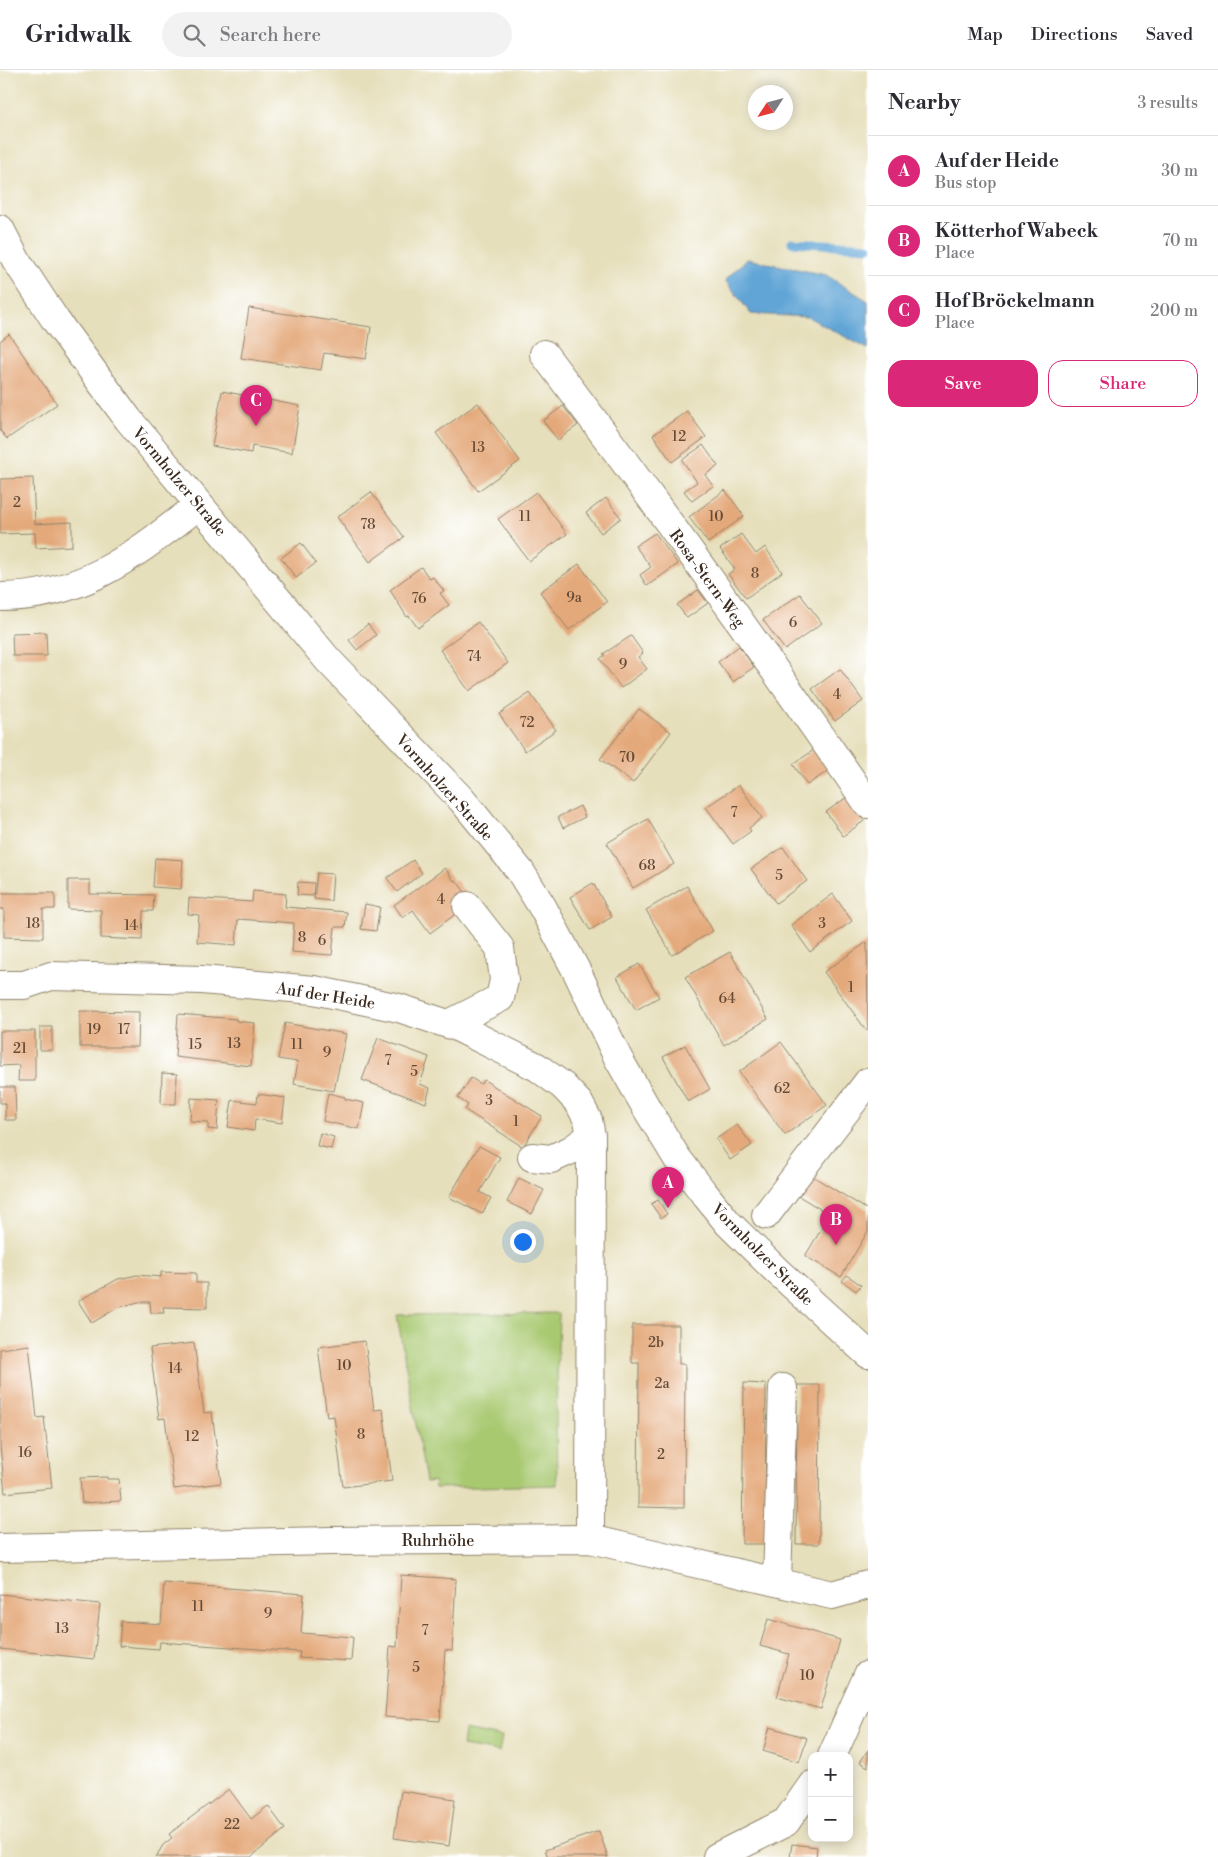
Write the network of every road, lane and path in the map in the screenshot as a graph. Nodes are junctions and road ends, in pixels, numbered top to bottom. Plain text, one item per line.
1 (0, 229) edge
2 (544, 354) dead end
3 (199, 505) junction
4 (0, 597) edge
5 (868, 804) edge
6 (467, 906) dead end
7 (0, 985) edge
8 (449, 1024) junction
9 (868, 1082) edge
10 (591, 1136) junction
11 (532, 1157) dead end
12 (766, 1215) dead end
13 (868, 1354) edge
14 (783, 1388) dead end
15 (590, 1539) junction
16 (0, 1548) edge
17 (777, 1582) junction
18 (868, 1585) edge
19 (868, 1675) edge
20 (834, 1752) edge
21 (808, 1792) edge
22 (717, 1857) edge

1 - 3 street, Vormholzer Straße
2 - 5 street, Rosa-Stern-Weg
3 - 4 street
3 - 13 street, Vormholzer Straße
6 - 8 street
7 - 8 street, Auf der Heide
8 - 10 street, Auf der Heide
9 - 12 street
10 - 11 street
10 - 15 street, Auf der Heide
14 - 17 street
15 - 16 street, Ruhrhöhe
15 - 17 street, Ruhrhöhe
17 - 18 street, Ruhrhöhe
19 - 20 street
21 - 22 street

